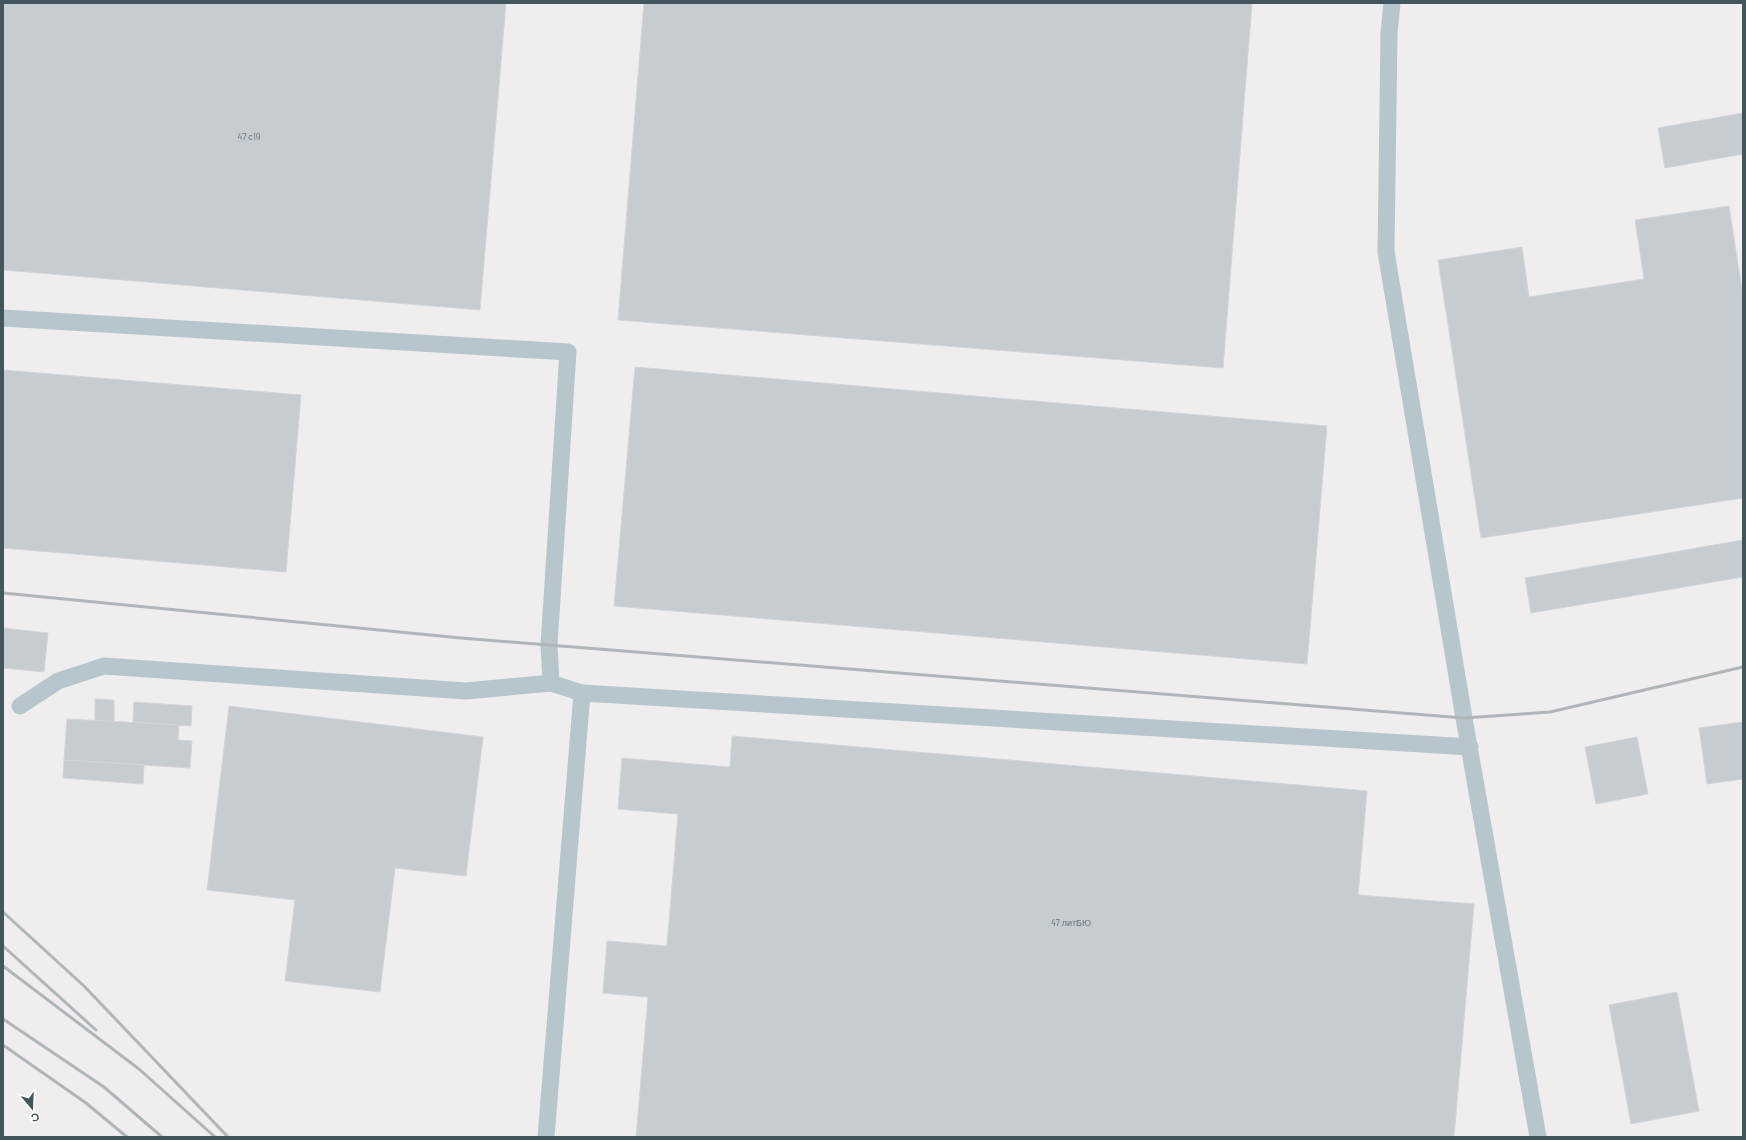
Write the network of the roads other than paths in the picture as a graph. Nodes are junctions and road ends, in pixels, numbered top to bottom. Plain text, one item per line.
1 (1392, 3) edge
2 (3, 318) edge
3 (551, 683) junction
4 (582, 693) junction
5 (20, 706) dead end
6 (1470, 747) junction
7 (546, 1137) edge
8 (1538, 1137) edge

1 - 6 lane
2 - 3 lane
3 - 4 lane
3 - 5 lane
4 - 6 lane
4 - 7 lane
6 - 8 lane

